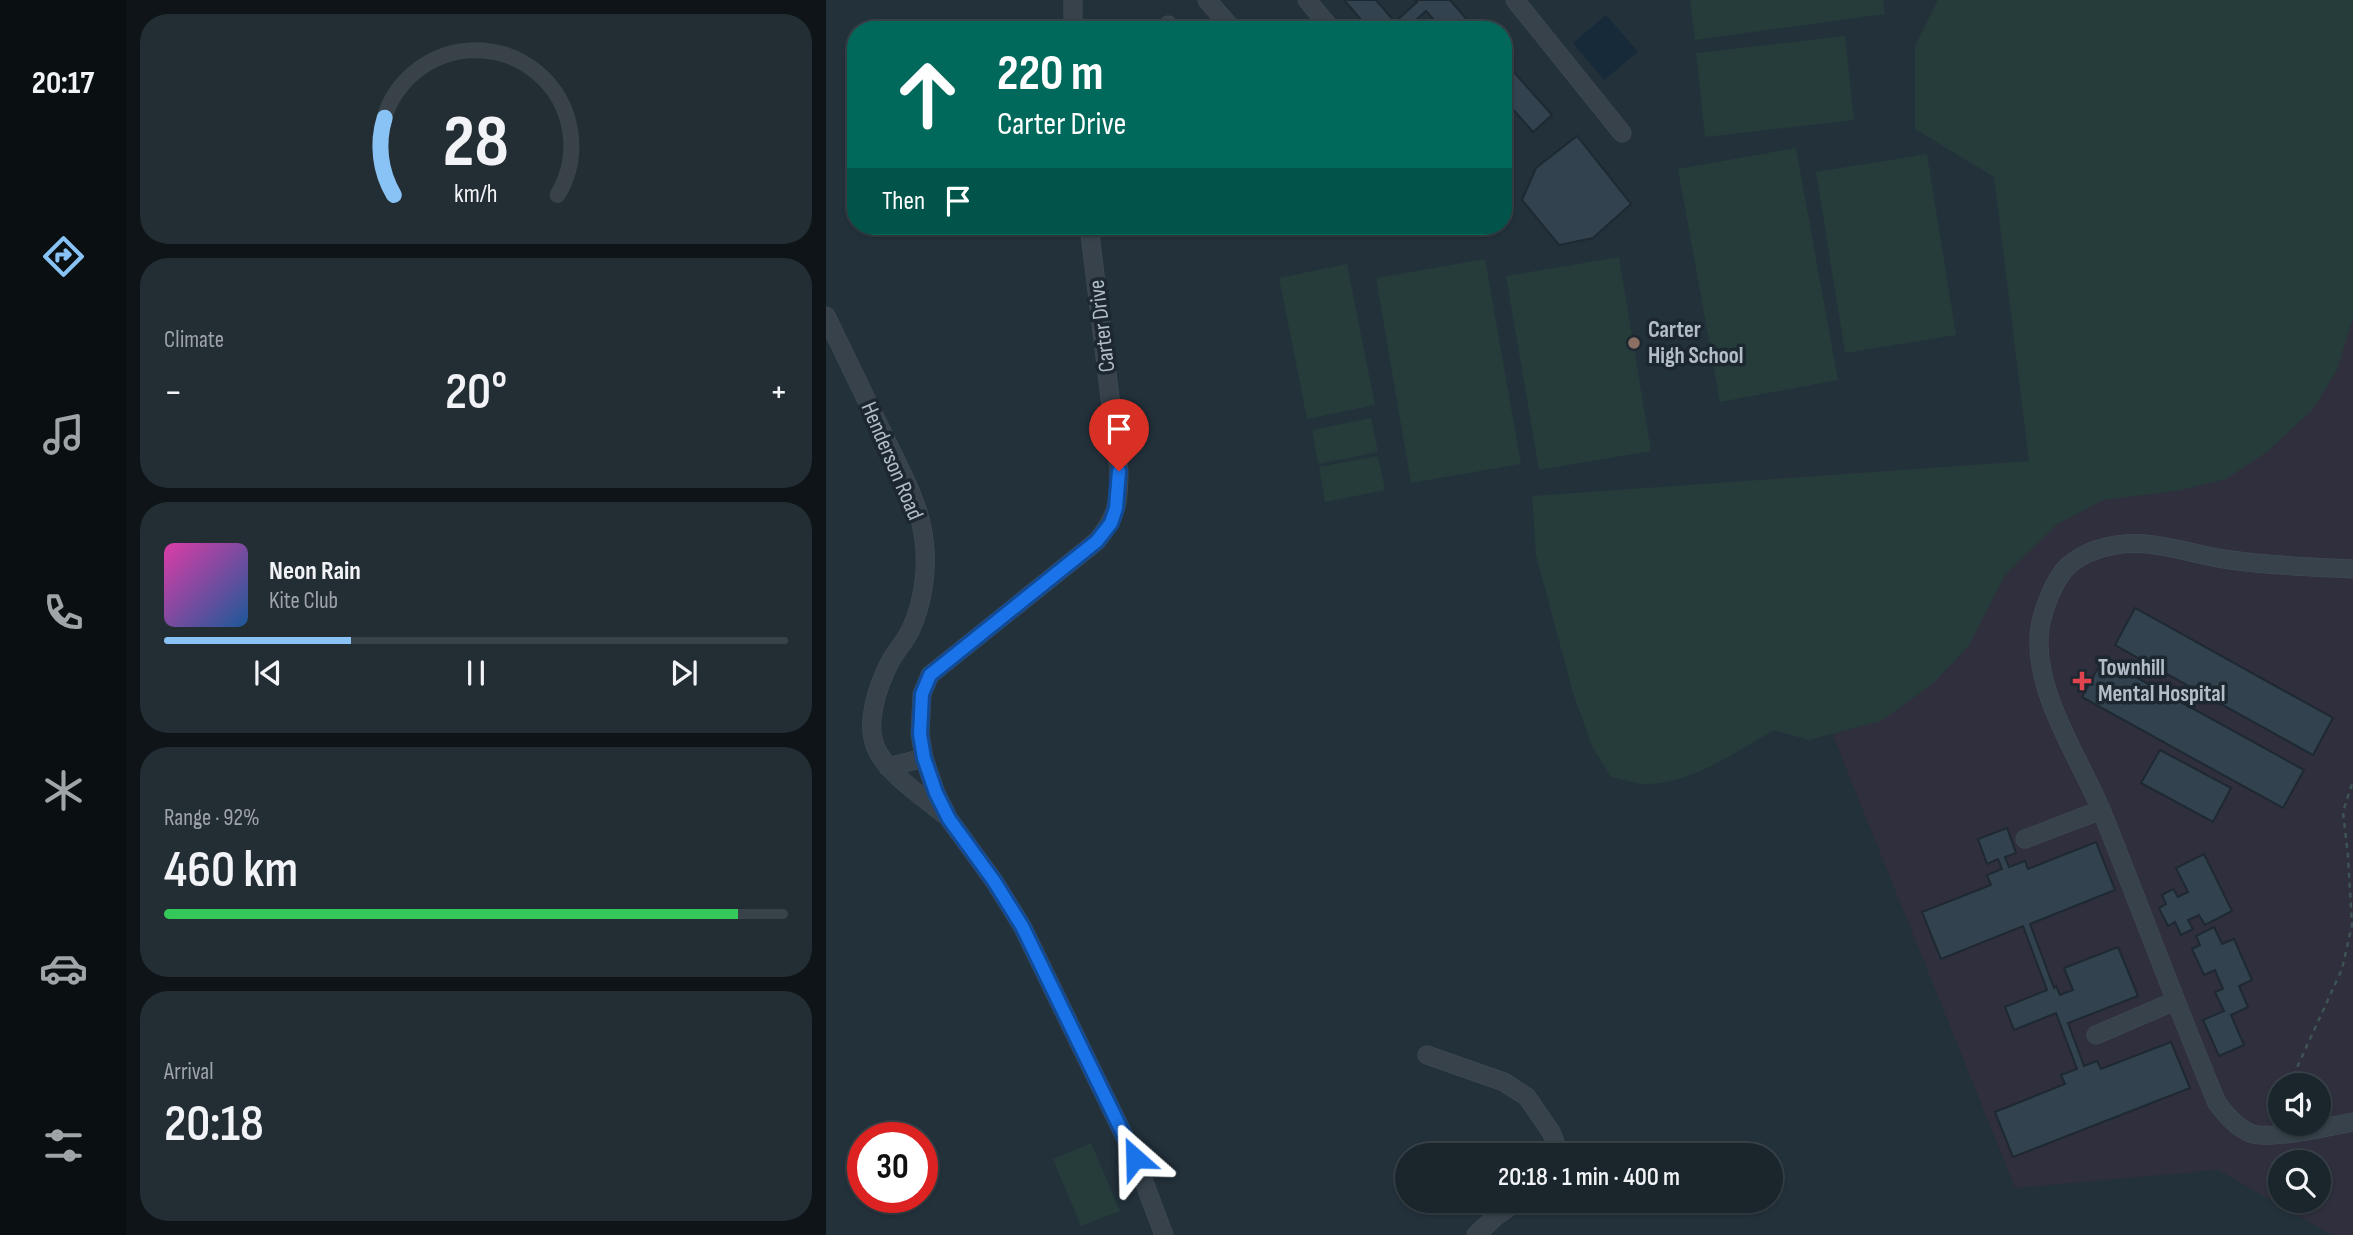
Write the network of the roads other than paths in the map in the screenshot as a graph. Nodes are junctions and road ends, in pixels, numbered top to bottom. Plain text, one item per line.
1 (1073, 0) edge
2 (1207, 0) edge
3 (1307, 0) edge
4 (1514, 0) edge
5 (1073, 21) edge
6 (1225, 21) edge
7 (1324, 21) edge
8 (1622, 133) dead end
9 (1091, 235) edge
10 (826, 316) edge
11 (2353, 569) edge
12 (924, 758) junction
13 (888, 766) junction
14 (2101, 810) junction
15 (949, 819) junction
16 (2025, 839) dead end
17 (2175, 1001) junction
18 (2096, 1035) dead end
19 (1427, 1055) dead end
20 (2353, 1122) edge
21 (1555, 1143) edge
22 (1501, 1213) edge
23 (1164, 1235) edge
24 (1476, 1235) edge

1 - 5 street
2 - 6 street
3 - 7 street
4 - 8 street
9 - 12 street, Carter Drive
10 - 13 street, Henderson Road
11 - 14 street
12 - 13 street
12 - 15 street, Henderson Road
13 - 15 street, Henderson Road
14 - 16 street
14 - 17 street
15 - 23 street, Henderson Road
17 - 18 street
17 - 20 street
19 - 21 street
22 - 24 street

